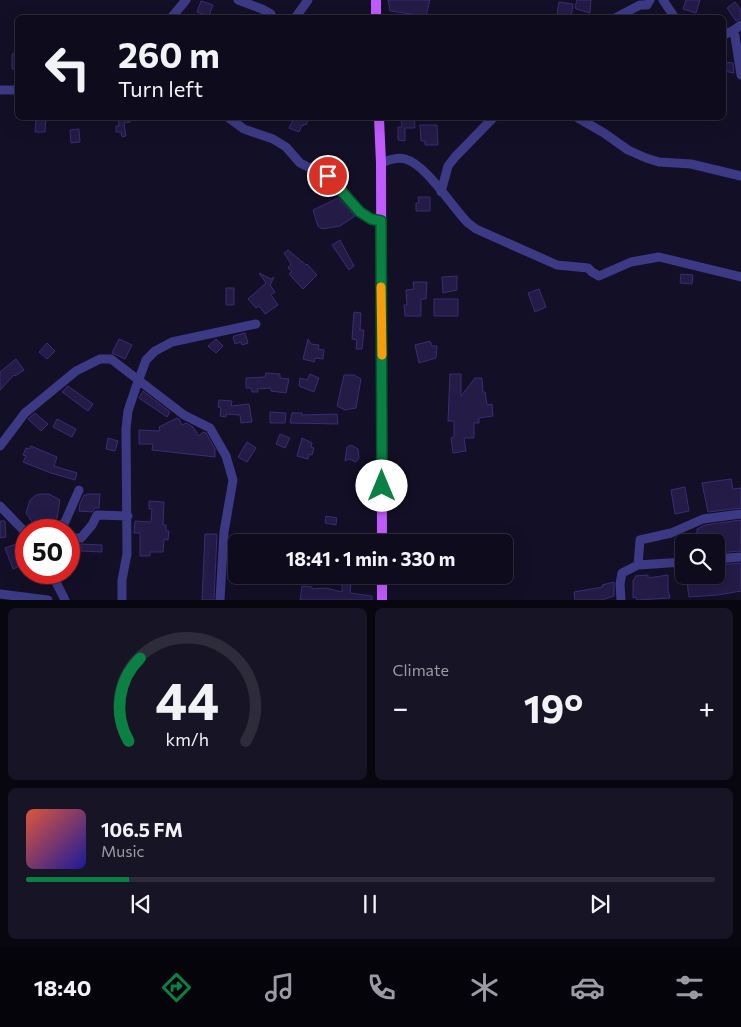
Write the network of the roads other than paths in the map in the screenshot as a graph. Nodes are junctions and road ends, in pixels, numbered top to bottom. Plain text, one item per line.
1 (186, 0) edge
2 (238, 0) edge
3 (308, 0) edge
4 (376, 0) edge
5 (650, 0) edge
6 (663, 0) edge
7 (174, 15) edge
8 (271, 15) edge
9 (297, 15) edge
10 (376, 15) edge
11 (620, 15) edge
12 (673, 15) edge
13 (738, 28) edge
14 (726, 34) edge
15 (741, 75) edge
16 (0, 90) edge
17 (15, 90) edge
18 (232, 120) edge
19 (379, 120) edge
20 (491, 120) edge
21 (581, 120) edge
22 (381, 163) junction
23 (741, 176) edge
24 (441, 192) junction
25 (381, 221) junction
26 (741, 277) edge
27 (256, 324) dead end
28 (138, 380) junction
29 (0, 446) edge
30 (79, 490) dead end
31 (0, 506) edge
32 (741, 514) edge
33 (128, 516) junction
34 (66, 519) edge
35 (15, 522) edge
36 (382, 534) edge
37 (80, 538) edge
38 (741, 557) edge
39 (725, 558) edge
40 (675, 563) edge
41 (638, 566) junction
42 (57, 584) edge
43 (382, 584) edge
44 (0, 594) edge
45 (48, 600) edge
46 (65, 600) edge
47 (122, 600) edge
48 (220, 600) edge
49 (382, 600) edge
50 (621, 600) edge

1 - 7 street
2 - 8 street
3 - 9 street
4 - 10 main road
5 - 11 street
6 - 12 street
13 - 14 street
13 - 15 street
16 - 17 street
18 - 25 street
19 - 22 main road
20 - 24 street
21 - 23 street
22 - 24 street
22 - 25 main road
24 - 26 street
25 - 36 main road
27 - 28 street
28 - 29 street
28 - 33 street
28 - 48 street
30 - 34 street
31 - 35 street
32 - 41 street
33 - 37 street
33 - 47 street
38 - 39 street
40 - 41 street
41 - 50 street
42 - 46 street
43 - 49 main road
44 - 45 street

